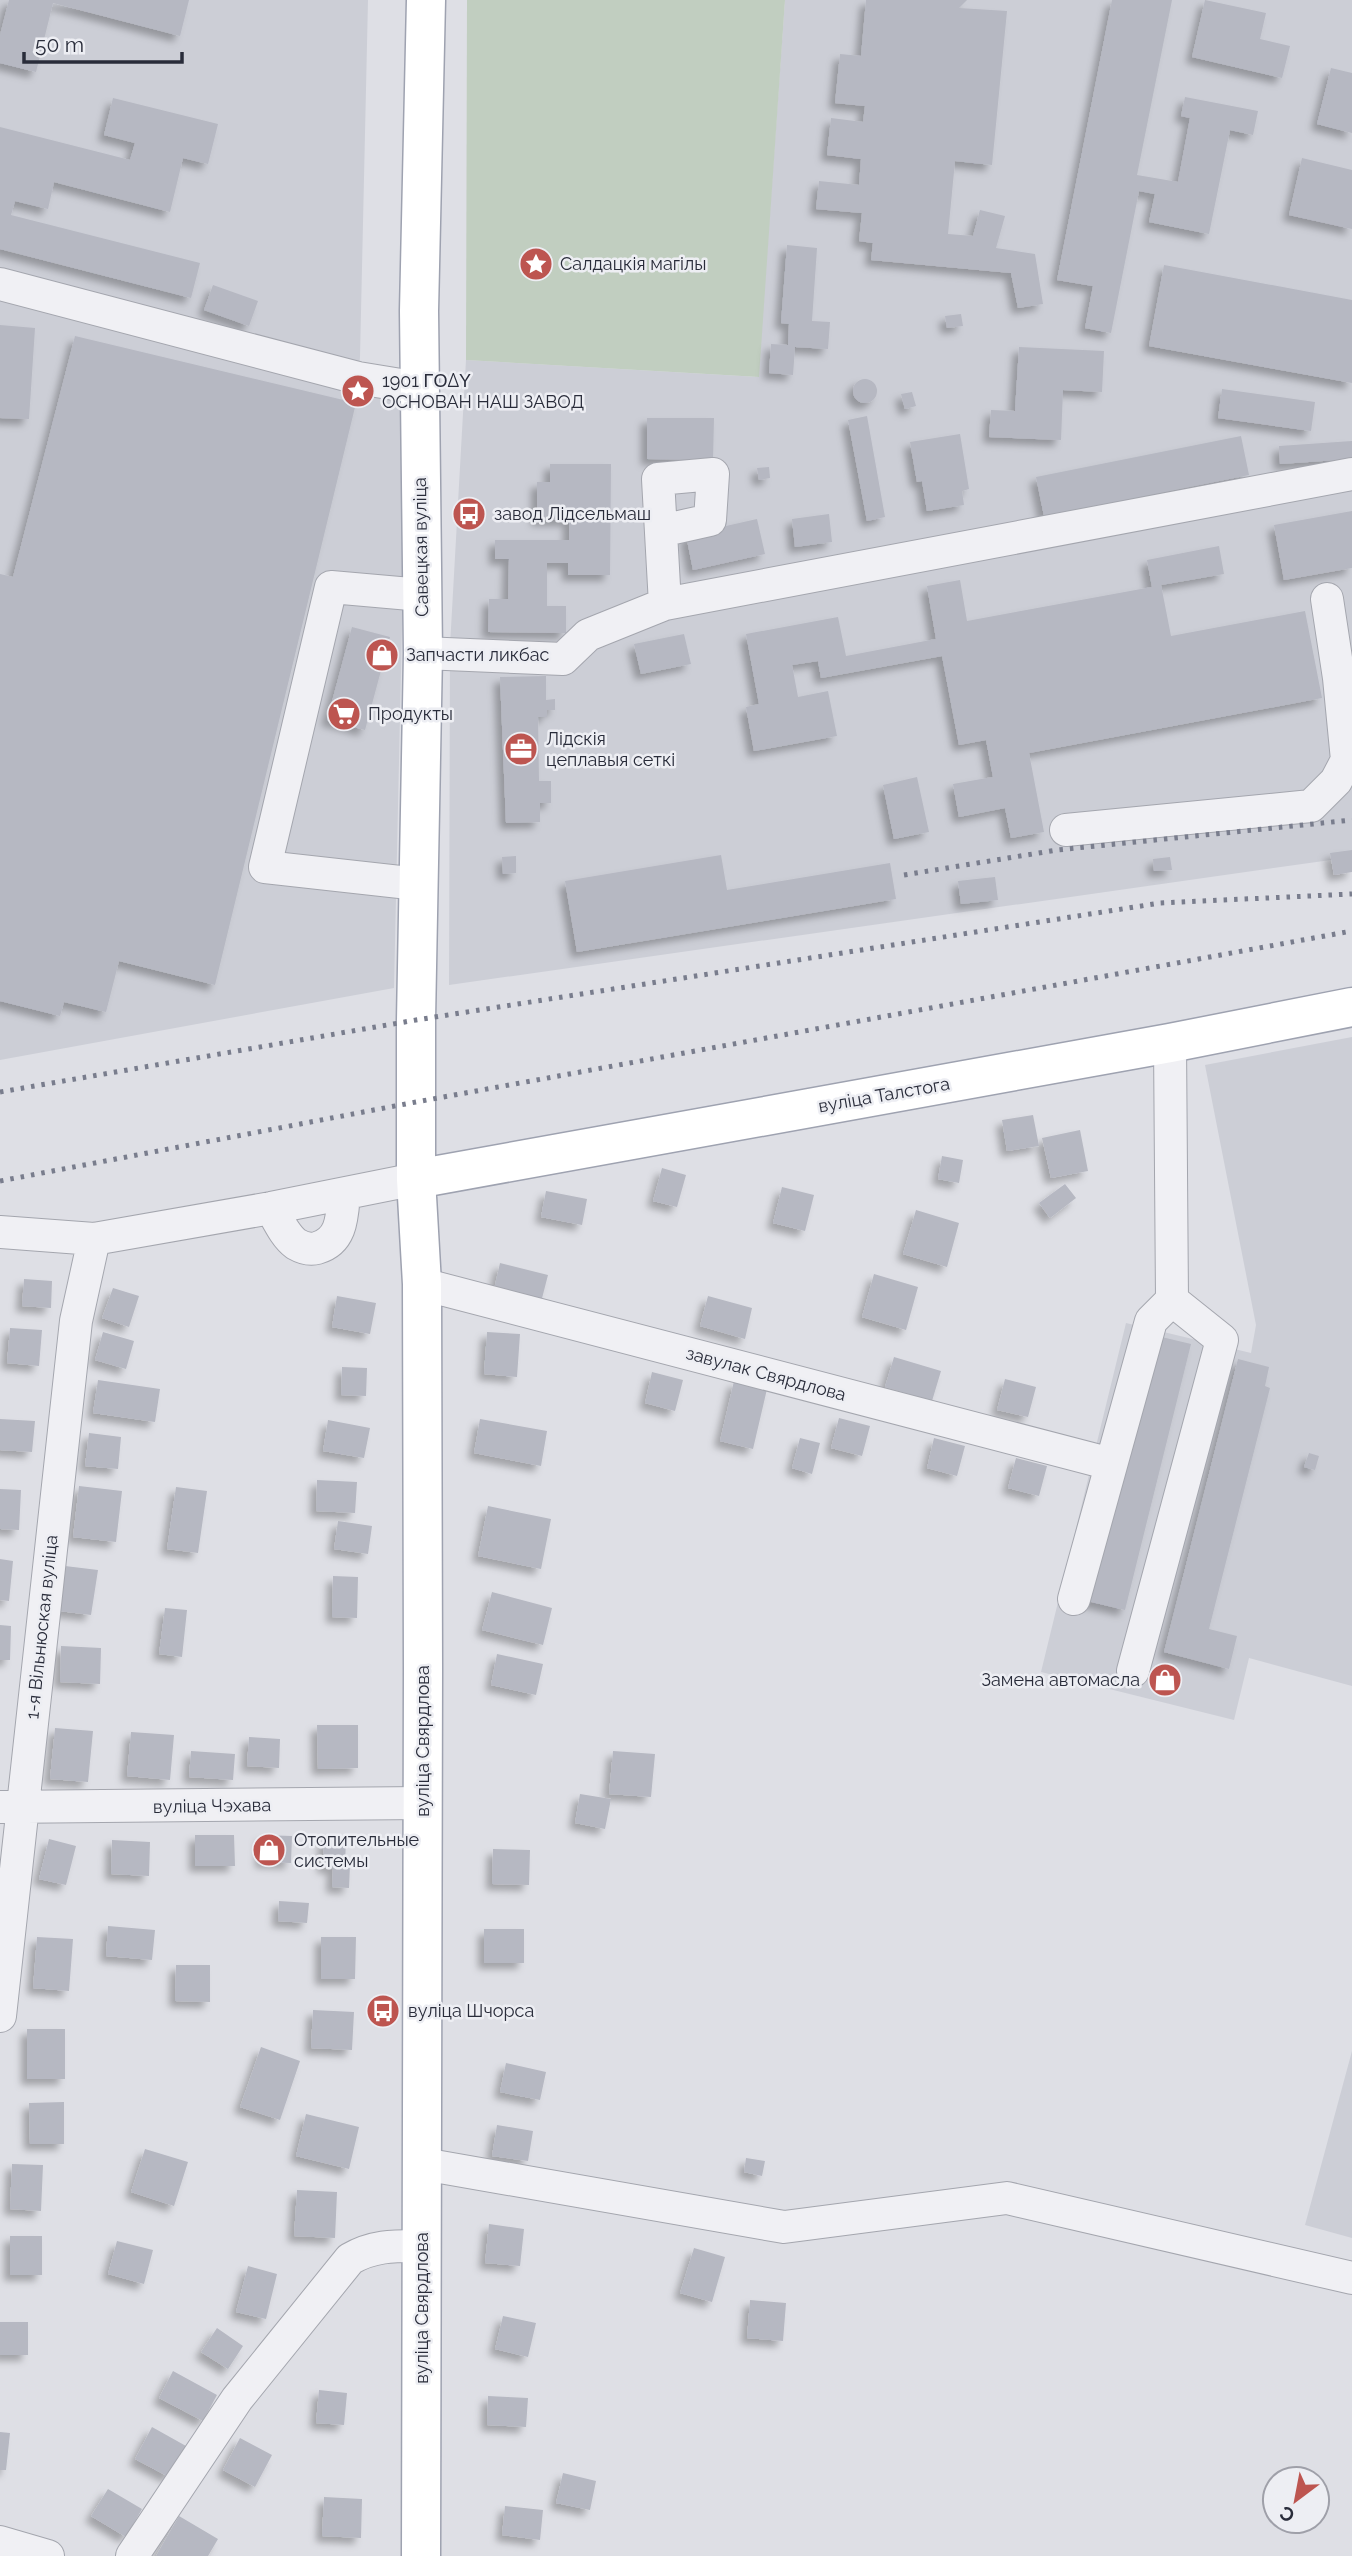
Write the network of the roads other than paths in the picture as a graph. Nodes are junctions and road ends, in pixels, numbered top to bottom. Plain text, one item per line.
1 (426, 0) edge
2 (0, 284) edge
3 (419, 388) junction
4 (1352, 474) edge
5 (661, 531) dead end
6 (422, 595) junction
7 (1327, 599) dead end
8 (665, 604) junction
9 (423, 653) junction
10 (1345, 678) edge
11 (1066, 831) dead end
12 (418, 884) junction
13 (1352, 1007) edge
14 (1170, 1043) junction
15 (416, 1179) junction
16 (344, 1195) junction
17 (271, 1208) junction
18 (0, 1232) edge
19 (94, 1239) junction
20 (422, 1284) junction
21 (1172, 1300) junction
22 (1111, 1464) junction
23 (1074, 1599) dead end
24 (1133, 1671) dead end
25 (423, 1803) junction
26 (11, 1807) edge
27 (0, 2016) edge
28 (423, 2164) junction
29 (423, 2246) junction
30 (1352, 2278) edge
31 (0, 2542) edge
32 (48, 2556) edge
33 (132, 2556) edge
34 (421, 2556) edge

1 - 3 main road, Савецкая вуліца
2 - 3 street
3 - 6 main road, Савецкая вуліца
4 - 8 street
5 - 8 street
6 - 9 main road, Савецкая вуліца
6 - 12 street
7 - 10 street
8 - 9 street
9 - 12 main road, Савецкая вуліца
10 - 11 street
12 - 15 main road, Савецкая вуліца
13 - 14 main road, вуліца Талстога
14 - 15 main road, вуліца Талстога
14 - 21 street
15 - 16 street
15 - 20 main road, вуліца Свярдлова
16 - 17 street
16 - 17 street
17 - 19 street
18 - 19 street
19 - 26 street, 1-я Вільнюская вуліца
20 - 22 street, завулак Свярдлова
20 - 25 main road, вуліца Свярдлова
21 - 22 street
21 - 24 street
22 - 23 street
25 - 26 street, вуліца Чэхава
25 - 28 main road, вуліца Свярдлова
26 - 27 street, 1-я Вільнюская вуліца
28 - 29 main road, вуліца Свярдлова
28 - 30 street
29 - 33 street
29 - 34 main road, вуліца Свярдлова
31 - 32 street

